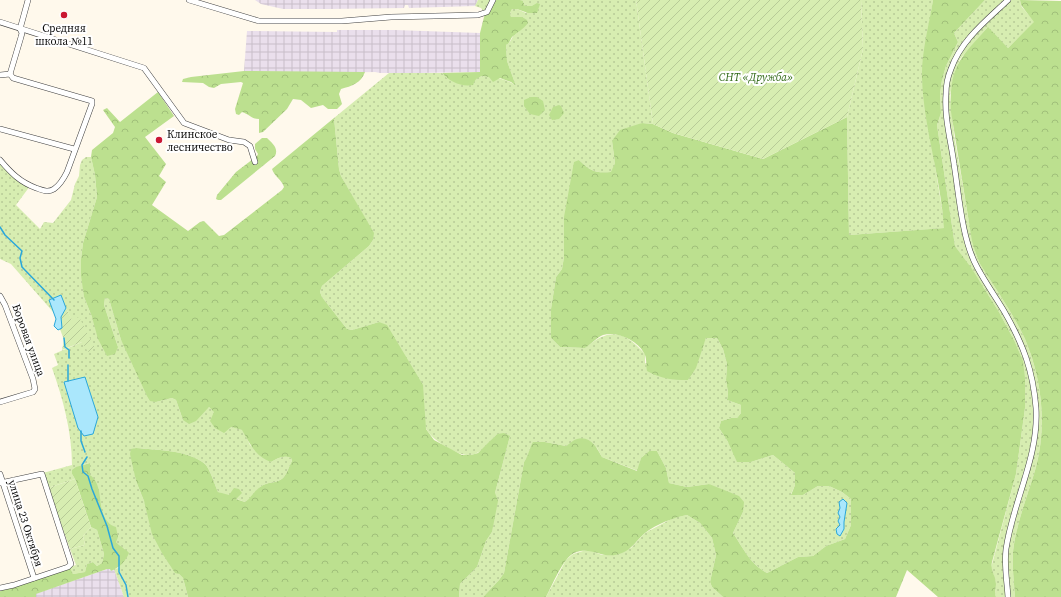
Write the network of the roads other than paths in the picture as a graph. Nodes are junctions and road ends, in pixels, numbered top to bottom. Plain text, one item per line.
1 (28, 0) edge
2 (189, 0) edge
3 (493, 0) edge
4 (1008, 0) edge
5 (0, 22) edge
6 (20, 29) junction
7 (10, 74) junction
8 (0, 75) edge
9 (0, 129) edge
10 (74, 149) junction
11 (0, 160) edge
12 (255, 162) dead end
13 (0, 296) edge
14 (0, 402) edge
15 (0, 474) edge
16 (1, 483) edge
17 (34, 578) junction
18 (0, 588) edge
19 (1008, 597) edge

1 - 6 street
2 - 3 street
4 - 19 street
5 - 6 street
6 - 7 street
6 - 12 street
7 - 8 street
7 - 10 street
9 - 10 street
10 - 11 street
13 - 14 street, Боровая улица
15 - 16 street, улица 23 Октября
16 - 17 street, улица 23 Октября
16 - 17 street
17 - 18 street

